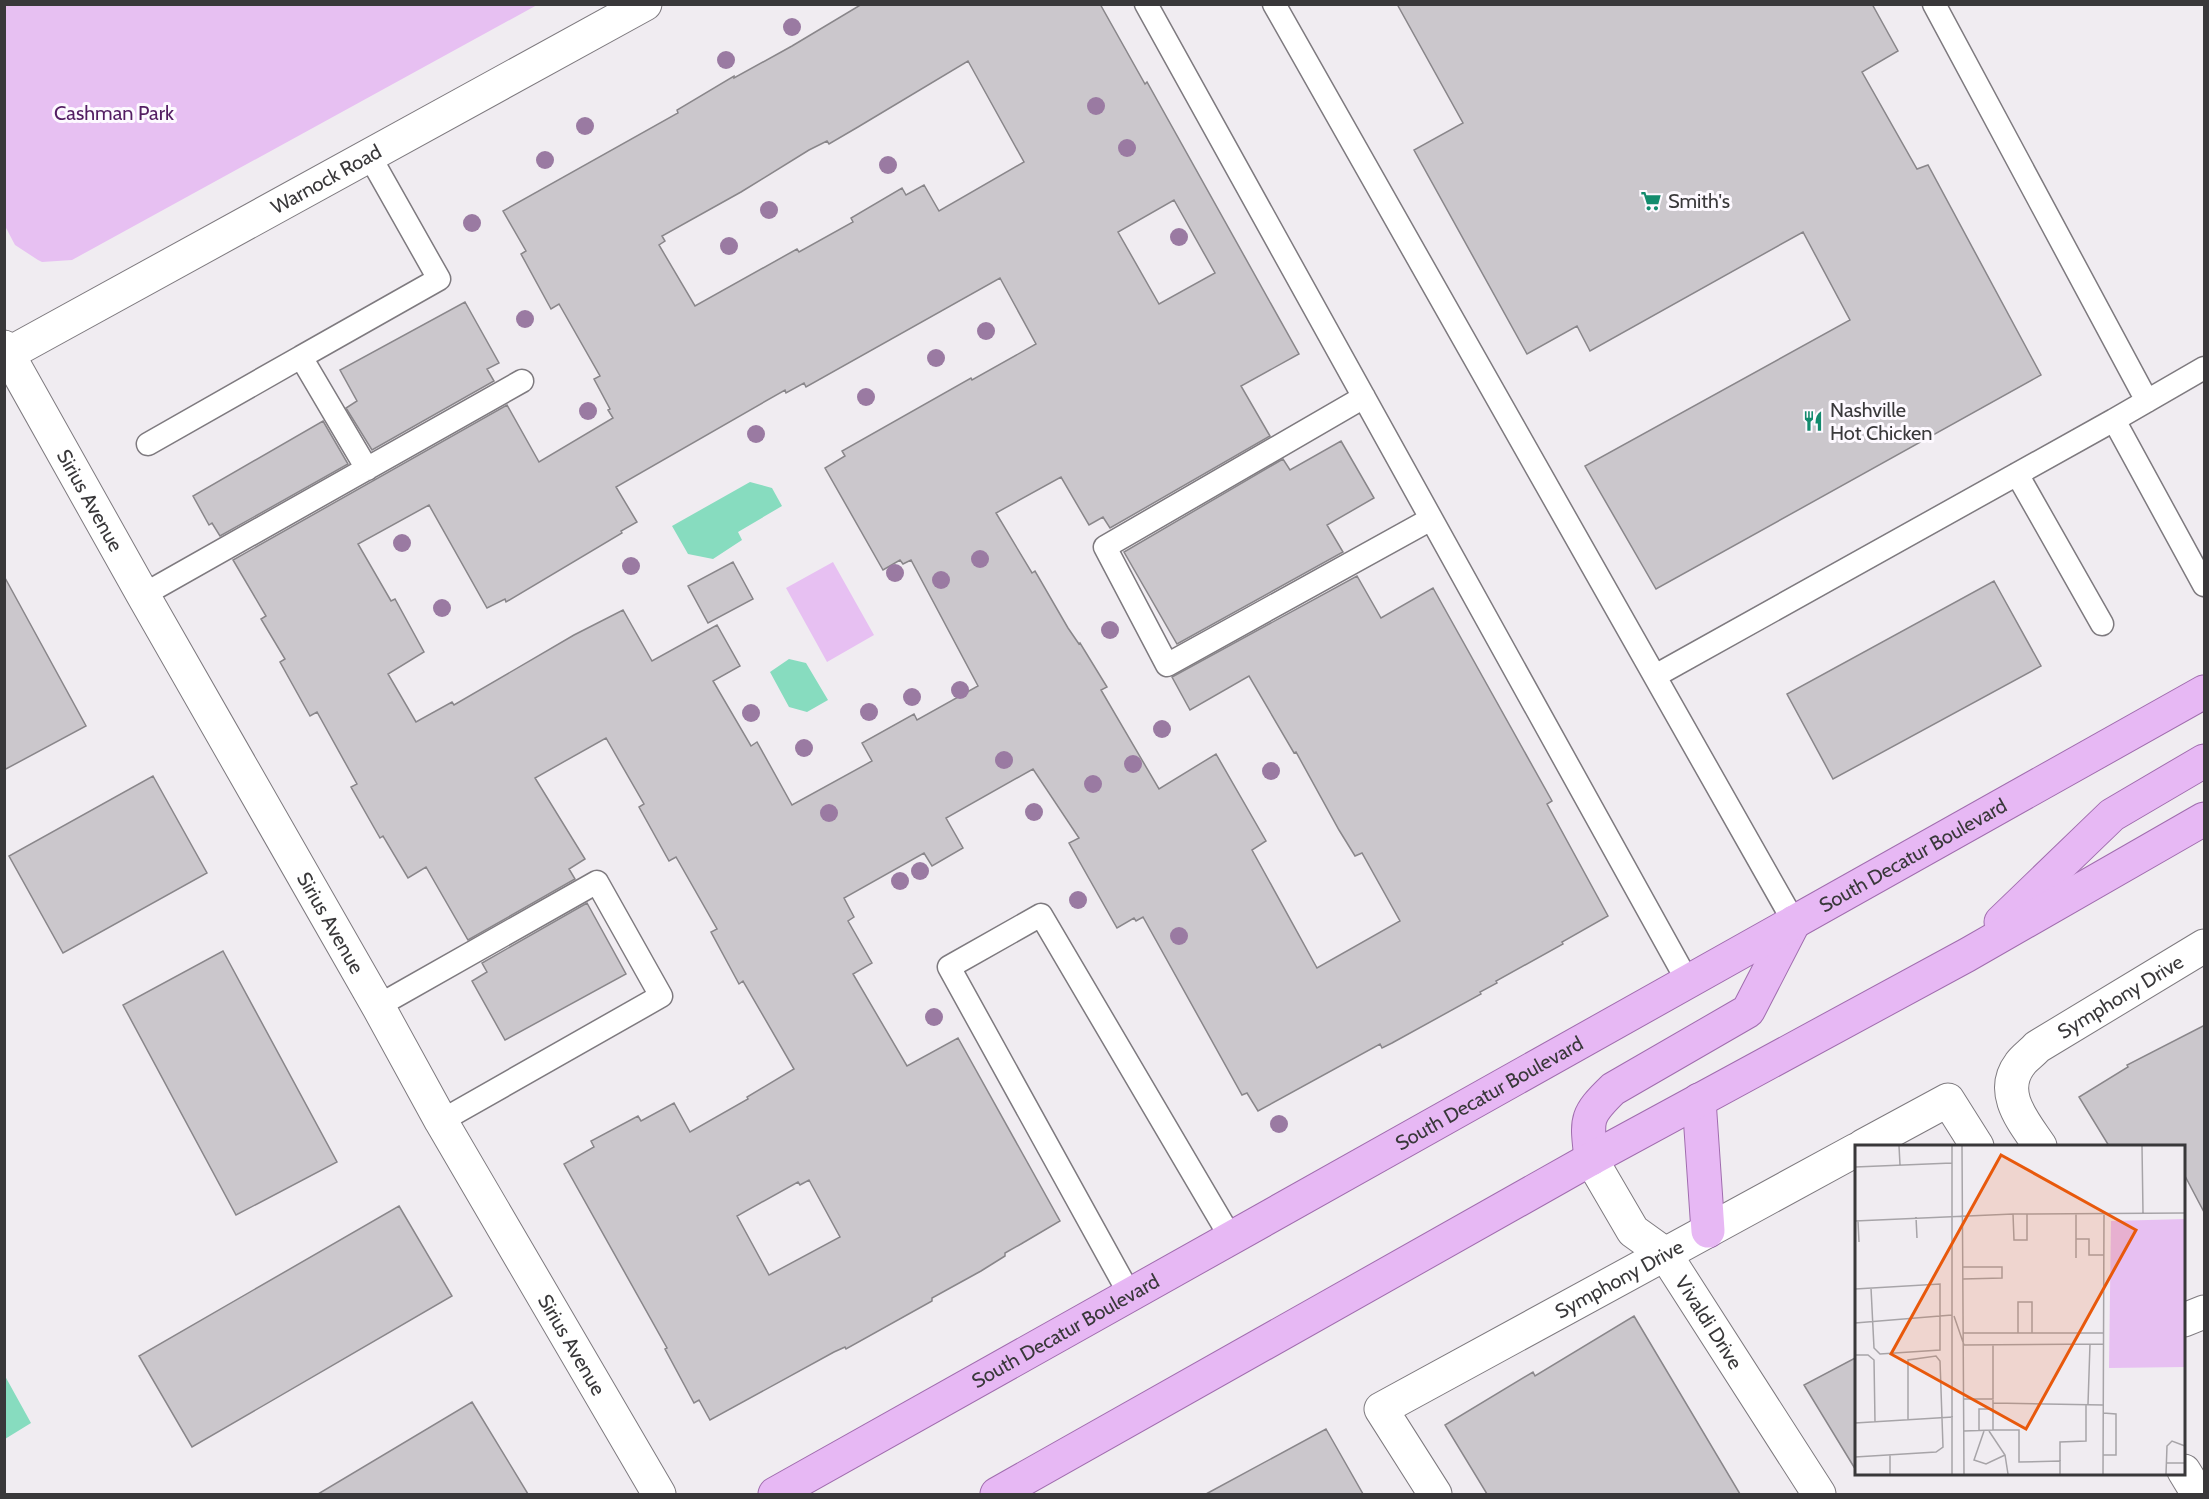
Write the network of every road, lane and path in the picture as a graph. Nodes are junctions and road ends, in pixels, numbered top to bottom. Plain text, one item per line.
1 (645, 4) edge
2 (1146, 4) edge
3 (1274, 4) edge
4 (1934, 4) edge
5 (369, 155) junction
6 (6, 350) edge
7 (301, 357) junction
8 (2202, 374) edge
9 (522, 381) dead end
10 (1364, 397) junction
11 (2147, 401) junction
12 (2114, 420) junction
13 (148, 444) dead end
14 (367, 469) junction
15 (2017, 474) junction
16 (1431, 519) junction
17 (2205, 585) edge
18 (143, 595) junction
19 (2102, 624) dead end
20 (1655, 676) junction
21 (2205, 692) edge
22 (2205, 761) edge
23 (2205, 819) edge
24 (1794, 922) junction
25 (2205, 946) edge
26 (1967, 955) junction
27 (1688, 982) junction
28 (378, 1006) junction
29 (1699, 1100) junction
30 (441, 1121) junction
31 (1865, 1145) edge
32 (1976, 1145) edge
33 (2039, 1145) edge
34 (1855, 1151) edge
35 (1591, 1159) junction
36 (1708, 1231) junction
37 (1231, 1238) junction
38 (1665, 1254) junction
39 (1130, 1295) junction
40 (2205, 1312) edge
41 (2185, 1320) edge
42 (2185, 1473) edge
43 (659, 1494) edge
44 (775, 1494) edge
45 (997, 1494) edge
46 (1435, 1494) edge
47 (1819, 1494) edge
48 (2198, 1494) edge

1 - 5 street, Warnock Road
2 - 10 lane
3 - 20 lane
4 - 11 lane
5 - 6 street, Warnock Road
5 - 7 lane
6 - 18 street, Sirius Avenue
7 - 13 lane
7 - 14 lane
8 - 11 lane
9 - 14 lane
10 - 16 lane
10 - 16 lane
11 - 12 lane
12 - 15 lane
12 - 17 lane
14 - 18 lane
15 - 19 lane
15 - 20 lane
16 - 27 lane
18 - 28 street, Sirius Avenue
20 - 24 lane
21 - 24 main road, South Decatur Boulevard
22 - 26 main road
23 - 26 main road
24 - 27 main road, South Decatur Boulevard
24 - 35 main road
25 - 33 street, Symphony Drive
26 - 29 main road
27 - 37 main road, South Decatur Boulevard
28 - 30 street, Sirius Avenue
28 - 30 lane
29 - 35 main road
29 - 36 main road
30 - 43 street, Sirius Avenue
31 - 32 street
34 - 36 street, Symphony Drive
35 - 38 street, Vivaldi Drive
35 - 45 main road
36 - 38 street, Symphony Drive
37 - 39 main road, South Decatur Boulevard
37 - 39 lane
38 - 46 street, Symphony Drive
38 - 47 street, Vivaldi Drive
39 - 44 main road, South Decatur Boulevard
40 - 41 street
42 - 48 street

